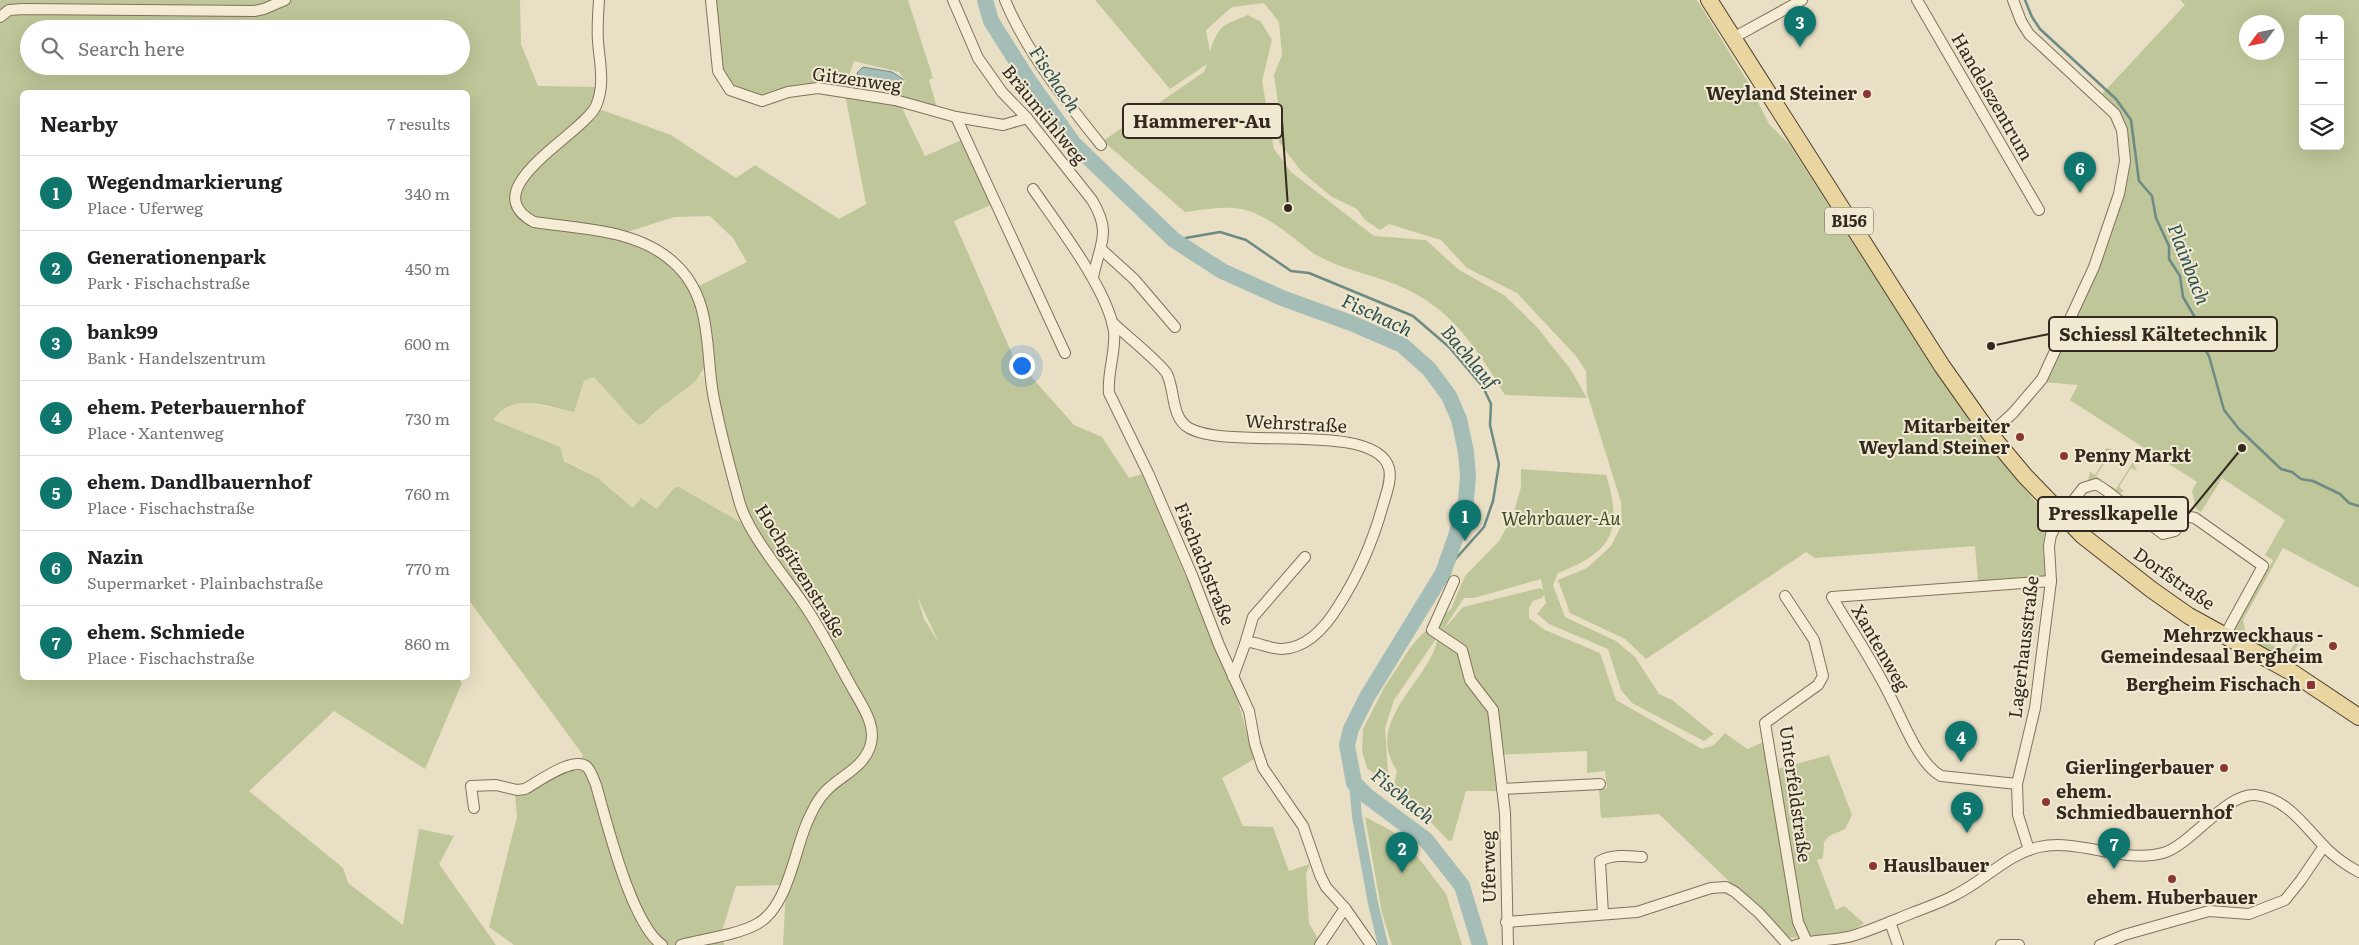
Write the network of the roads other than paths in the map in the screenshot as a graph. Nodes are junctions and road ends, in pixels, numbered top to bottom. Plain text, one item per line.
1 (285, 0) edge
2 (599, 0) edge
3 (711, 0) edge
4 (954, 0) edge
5 (1005, 0) edge
6 (1709, 0) edge
7 (1802, 0) edge
8 (1917, 0) edge
9 (2013, 0) edge
10 (0, 17) edge
11 (1733, 38) junction
12 (956, 117) junction
13 (1027, 118) junction
14 (1101, 145) dead end
15 (1033, 189) dead end
16 (2039, 210) dead end
17 (1102, 249) junction
18 (1093, 277) junction
19 (1111, 322) junction
20 (1175, 327) dead end
21 (1065, 353) dead end
22 (1992, 436) junction
23 (2062, 515) junction
24 (1305, 557) dead end
25 (1454, 580) dead end
26 (2051, 581) junction
27 (1785, 596) dead end
28 (2224, 637) junction
29 (1245, 644) junction
30 (1233, 677) junction
31 (2359, 717) edge
32 (1600, 784) dead end
33 (2017, 784) junction
34 (1502, 789) junction
35 (474, 808) dead end
36 (2324, 846) junction
37 (2029, 850) junction
38 (1642, 857) dead end
39 (2359, 872) edge
40 (1345, 908) junction
41 (1603, 914) junction
42 (1506, 922) junction
43 (1890, 922) junction
44 (1797, 944) edge
45 (662, 945) edge
46 (681, 945) edge
47 (1320, 945) edge
48 (1371, 945) edge
49 (1508, 945) edge
50 (1898, 945) edge
51 (2001, 945) edge
52 (2019, 945) edge
53 (2100, 945) edge

1 - 10 street
2 - 46 street, Hochgitzenstraße
3 - 12 street, Gitzenweg
4 - 13 street, Bräumühlweg
5 - 14 street
6 - 11 main road, B156
7 - 11 street
8 - 16 street, Handelszentrum
9 - 22 street
11 - 22 main road, B156
12 - 13 street, Gitzenweg
12 - 21 street
13 - 17 street, Bräumühlweg
15 - 18 street, Fischachstraße
17 - 18 street, Bräumühlweg
17 - 20 street
18 - 19 street, Fischachstraße
19 - 29 street, Wehrstraße
19 - 30 street, Fischachstraße
22 - 23 main road, Dorfstraße / B156
23 - 26 street, Lagerhausstraße
23 - 28 main road, Dorfstraße / B156
23 - 28 street, Lagerhausstraße
24 - 29 street
25 - 34 street, Uferweg
26 - 33 street, Lagerhausstraße
26 - 33 street, Xantenweg
27 - 44 street, Unterfeldstraße
28 - 31 main road, Dorfstraße / B156
29 - 30 street
30 - 40 street, Fischachstraße
32 - 34 street
33 - 37 street
34 - 42 street, Uferweg
35 - 45 street
36 - 37 street
36 - 39 street
36 - 53 street
37 - 43 street
38 - 41 street
40 - 47 street
40 - 48 street, Fischachstraße
41 - 42 street
41 - 44 street
42 - 49 street, Uferweg
43 - 44 street
43 - 50 street
51 - 52 street

